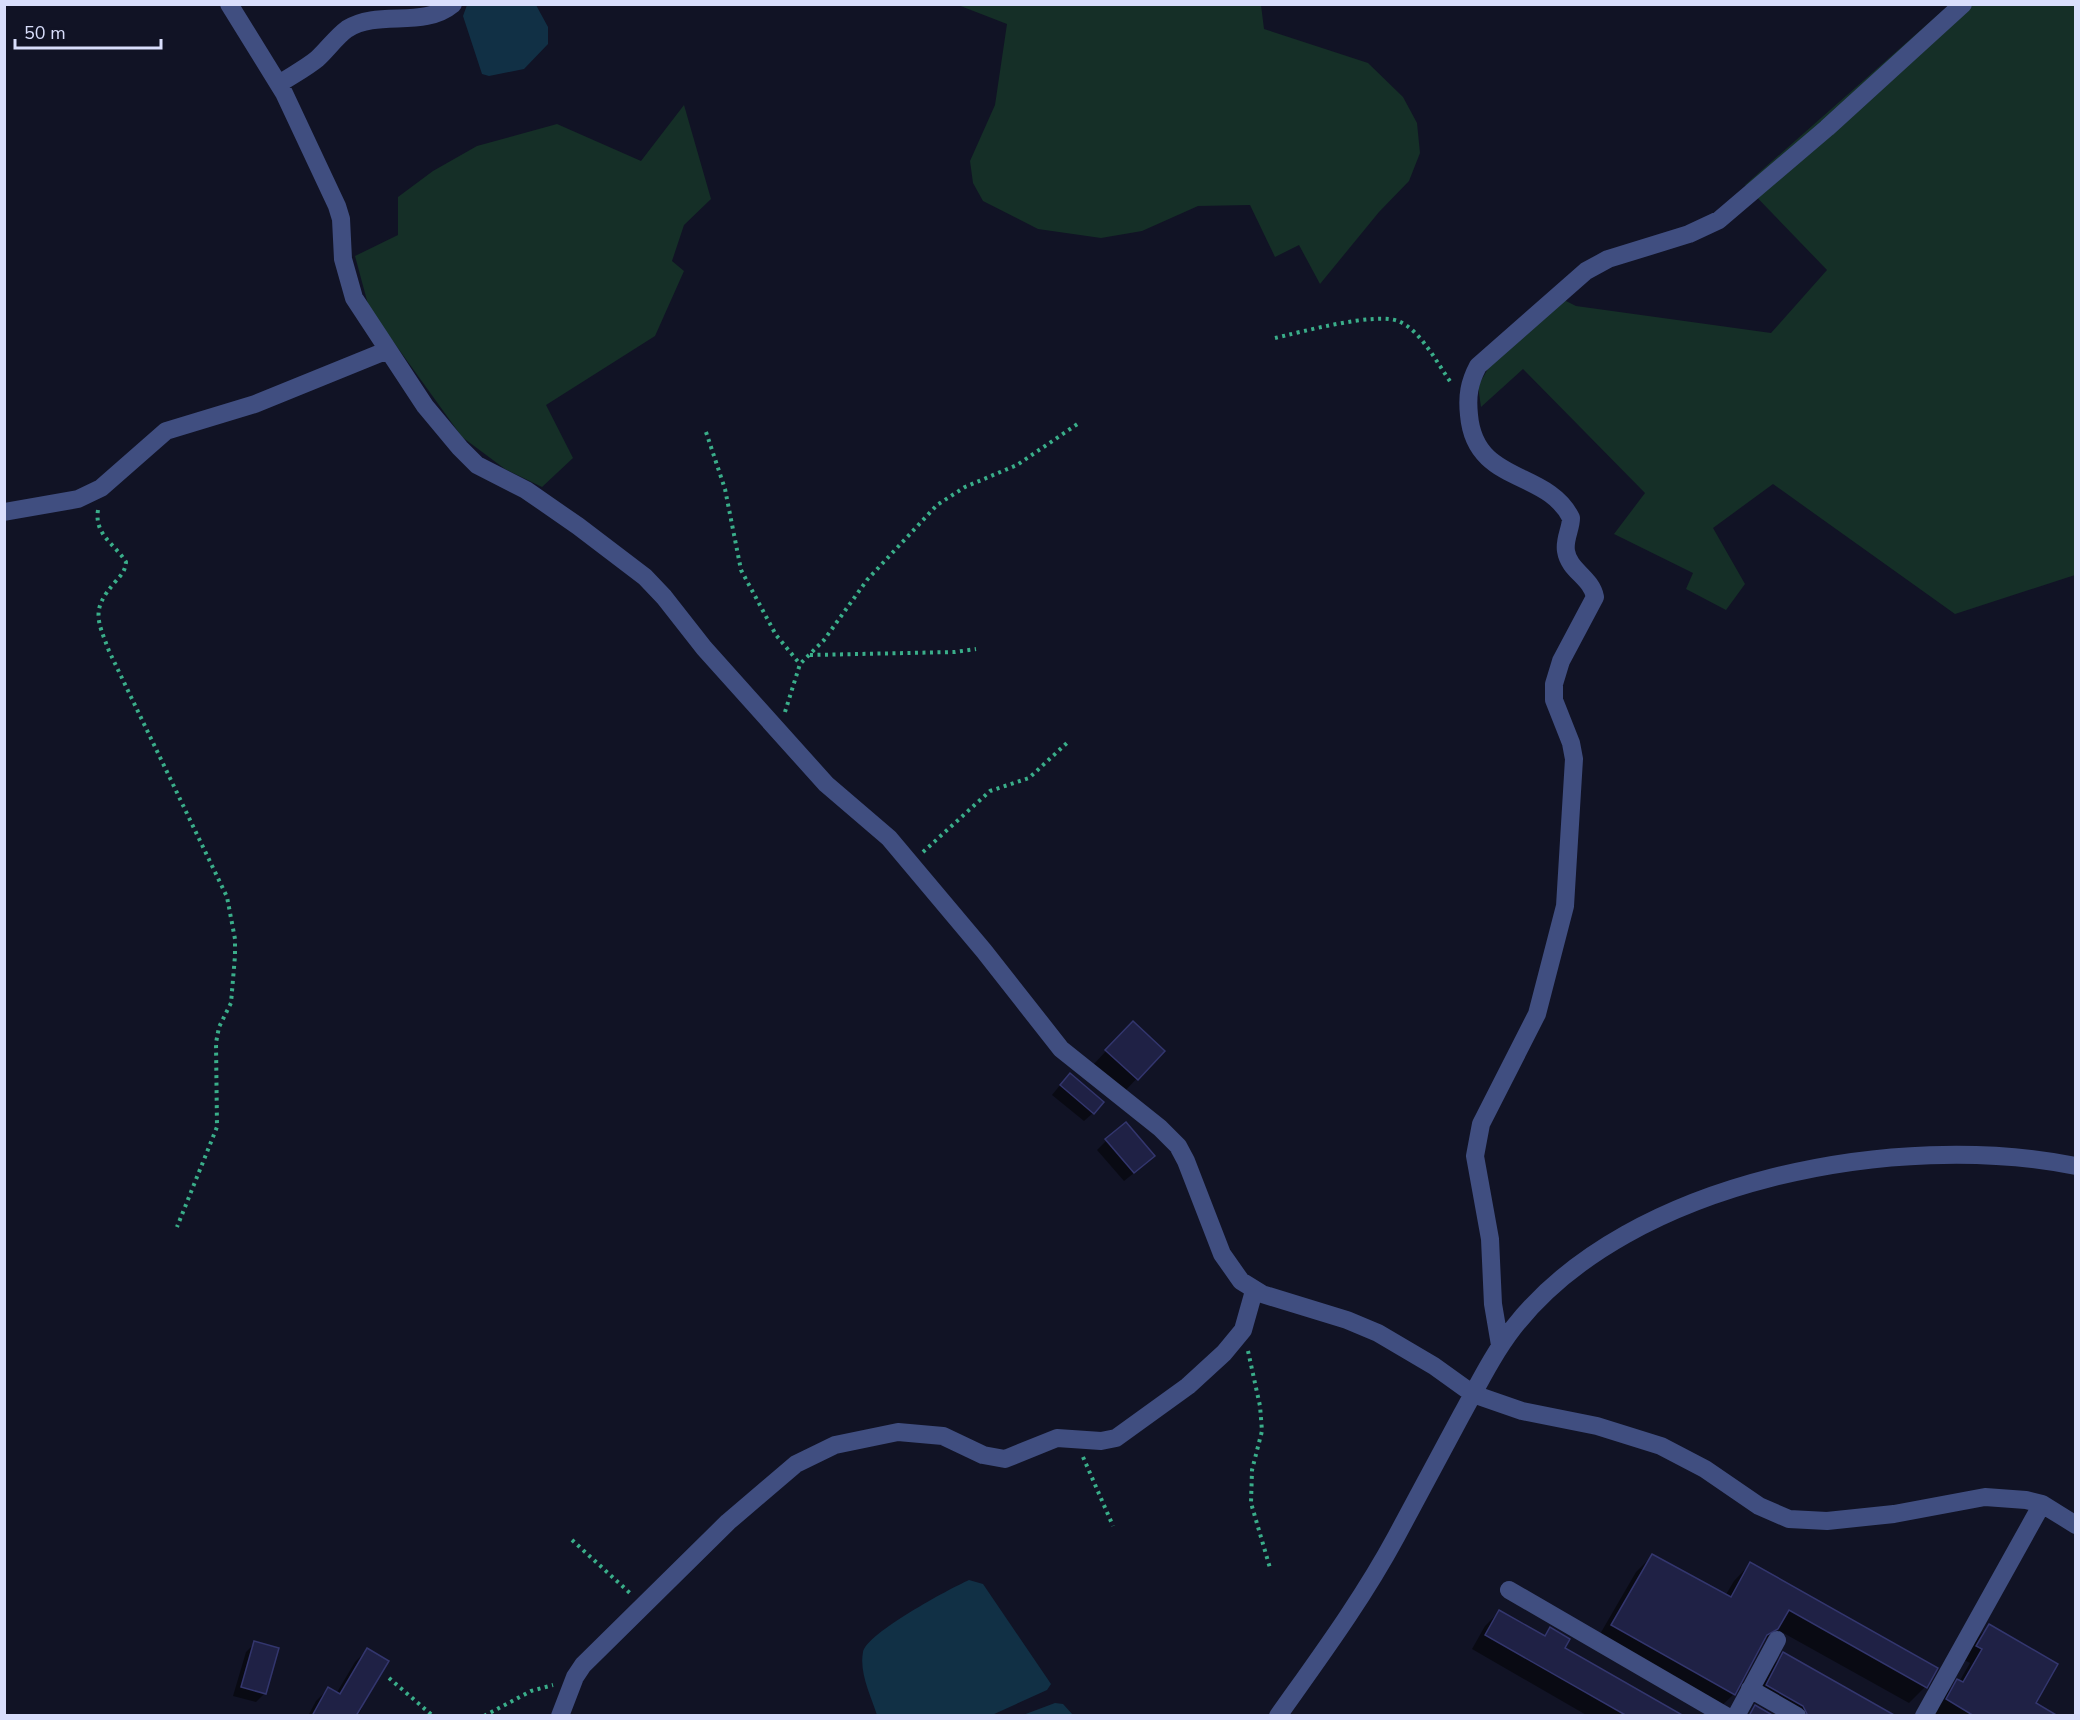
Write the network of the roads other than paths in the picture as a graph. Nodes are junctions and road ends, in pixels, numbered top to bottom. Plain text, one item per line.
1 (230, 4) edge
2 (453, 4) edge
3 (1963, 4) edge
4 (279, 84) junction
5 (388, 350) junction
6 (4, 512) edge
7 (2076, 1166) edge
8 (1254, 1291) junction
9 (1500, 1346) junction
10 (1473, 1394) junction
11 (2042, 1504) junction
12 (2076, 1525) edge
13 (1509, 1590) dead end
14 (1777, 1640) dead end
15 (1750, 1689) junction
16 (560, 1716) edge
17 (1278, 1716) edge
18 (1726, 1716) edge
19 (1736, 1716) edge
20 (1797, 1716) edge
21 (1924, 1716) edge

1 - 4 street
2 - 4 street
3 - 9 street
4 - 5 street
5 - 6 street
5 - 8 street
7 - 9 street
8 - 10 street
8 - 16 street
9 - 10 street
10 - 11 street
10 - 17 street
11 - 12 street
11 - 21 street
13 - 18 street
14 - 15 street
15 - 19 street
15 - 20 street

